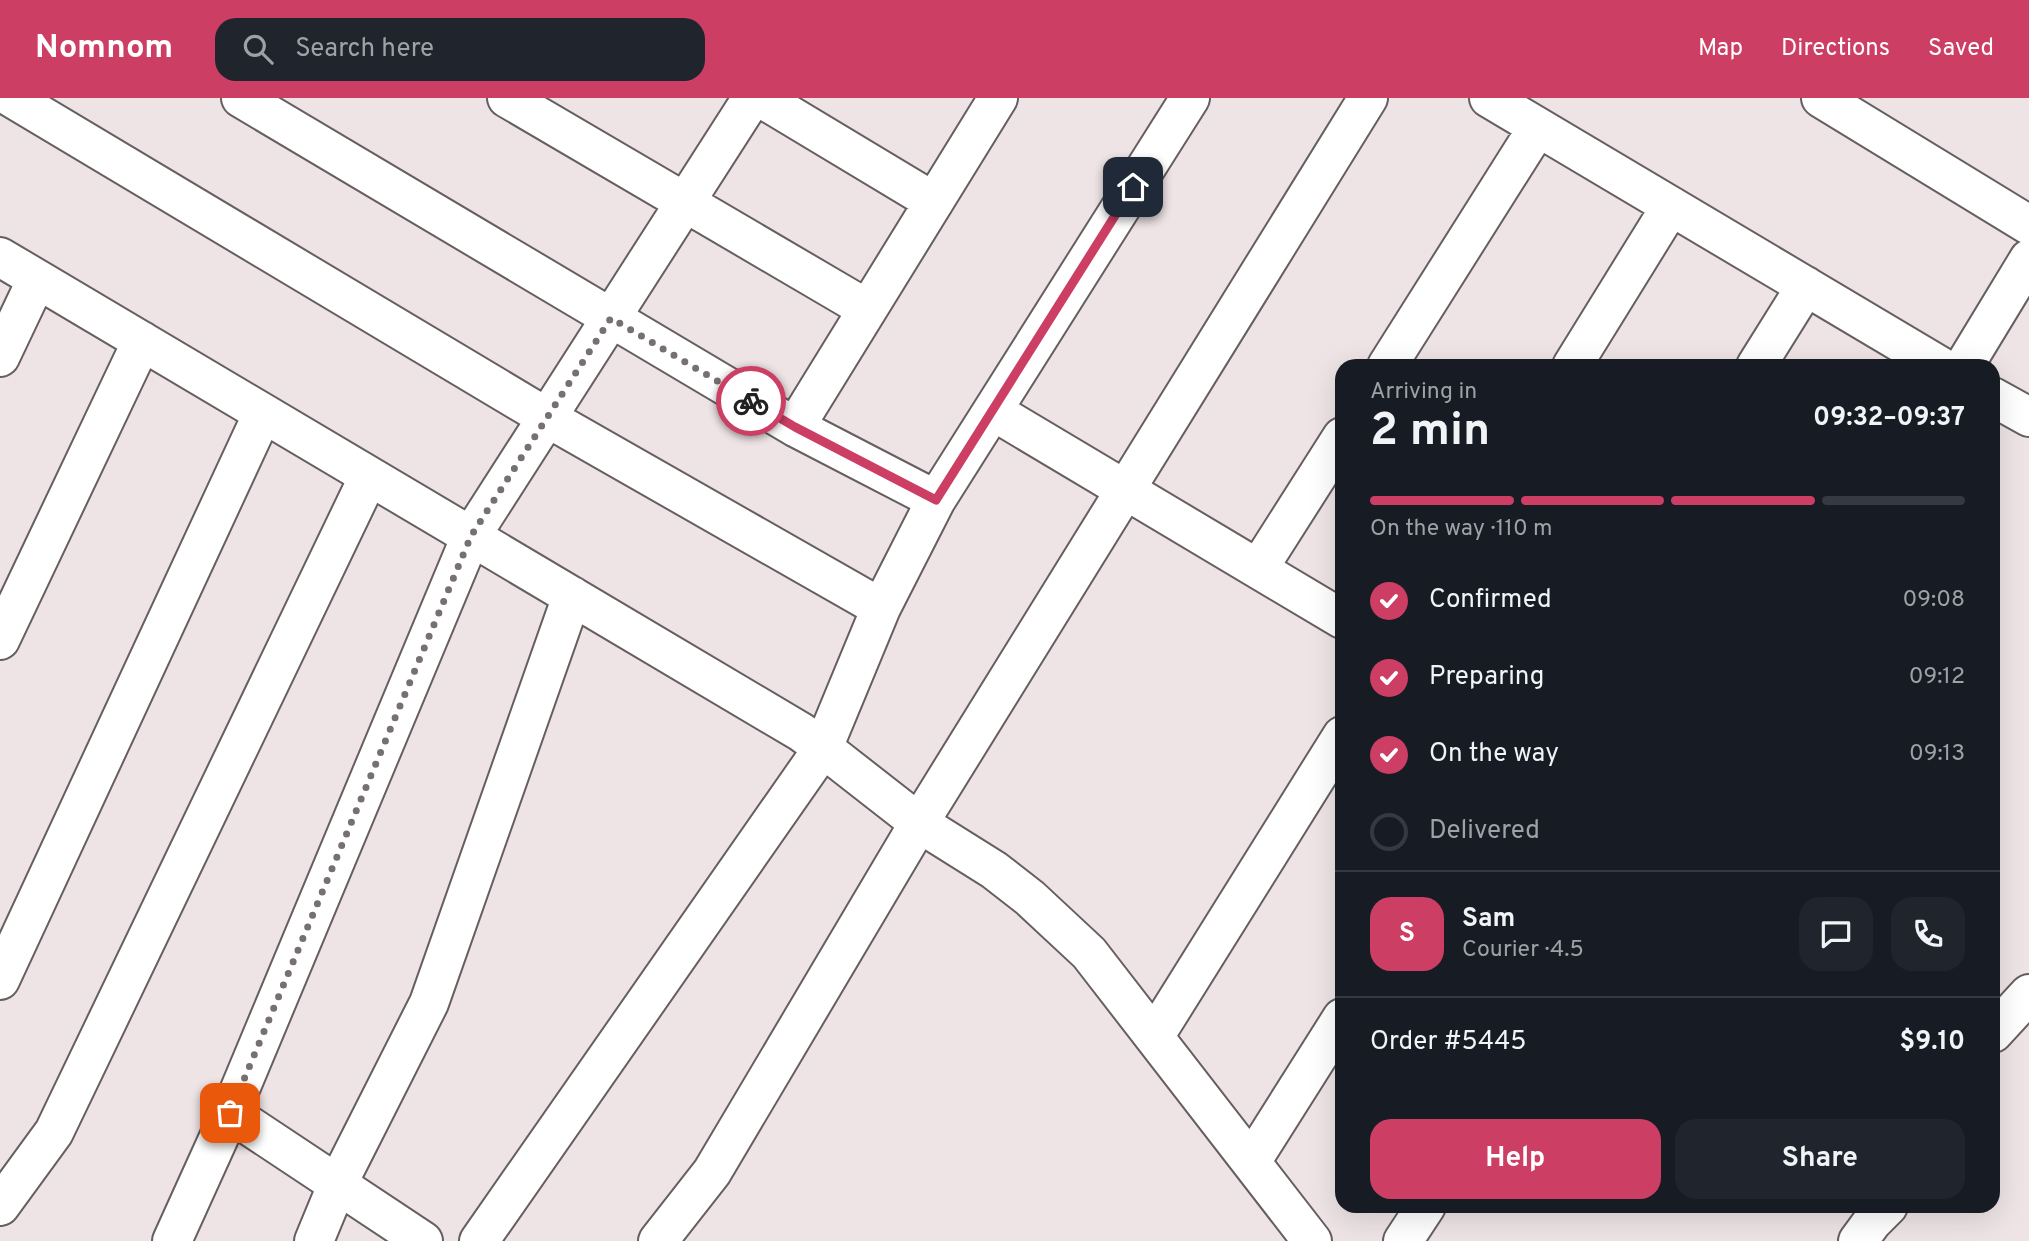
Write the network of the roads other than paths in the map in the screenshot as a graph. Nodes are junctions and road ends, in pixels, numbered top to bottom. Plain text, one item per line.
1 (12, 98) edge
2 (241, 98) edge
3 (507, 98) edge
4 (752, 98) edge
5 (761, 98) edge
6 (1189, 98) edge
7 (1368, 98) edge
8 (1821, 98) edge
9 (997, 99) edge
10 (1519, 110) edge
11 (934, 202) junction
12 (686, 204) junction
13 (1671, 206) junction
14 (2029, 225) edge
15 (0, 257) edge
16 (2029, 259) edge
17 (37, 279) junction
18 (1806, 286) junction
19 (867, 309) junction
20 (611, 318) junction
21 (142, 341) junction
22 (0, 357) edge
23 (1391, 359) edge
24 (1576, 359) edge
25 (1760, 359) edge
26 (1928, 359) edge
27 (1968, 359) edge
28 (2000, 401) edge
29 (993, 411) junction
30 (263, 413) junction
31 (546, 417) junction
32 (2029, 417) edge
33 (795, 427) junction
34 (1335, 448) edge
35 (369, 476) junction
36 (1125, 490) junction
37 (936, 500) junction
38 (471, 536) junction
39 (1258, 569) junction
40 (572, 596) junction
41 (881, 608) junction
42 (1335, 616) edge
43 (0, 640) edge
44 (1335, 747) edge
45 (823, 748) junction
46 (919, 823) junction
47 (0, 980) edge
48 (2029, 994) edge
49 (2000, 1025) edge
50 (1335, 1029) edge
51 (1154, 1037) junction
52 (230, 1113) junction
53 (1251, 1162) junction
54 (338, 1183) junction
55 (0, 1206) edge
56 (1421, 1213) edge
57 (1881, 1213) edge
58 (172, 1241) edge
59 (314, 1241) edge
60 (423, 1241) edge
61 (479, 1241) edge
62 (658, 1241) edge
63 (1312, 1241) edge
64 (1403, 1241) edge
65 (1858, 1241) edge

1 - 31 street
2 - 20 street
3 - 12 street
4 - 12 street
5 - 11 street
6 - 29 street
7 - 36 street
8 - 14 street
9 - 11 street
10 - 13 street
10 - 23 street
11 - 19 street
12 - 19 street
12 - 20 street
13 - 18 street
13 - 24 street
15 - 17 street
16 - 27 street
17 - 21 street
17 - 22 street
18 - 25 street
18 - 26 street
19 - 33 street
20 - 31 street
20 - 33 street
21 - 30 street
21 - 43 street
28 - 32 street
29 - 36 street
29 - 37 street
30 - 35 street
30 - 47 street
31 - 38 street
31 - 41 street
33 - 37 street
34 - 39 street
35 - 38 street
35 - 55 street
36 - 39 street
36 - 46 street
37 - 41 street
38 - 40 street
38 - 52 street
39 - 42 street
40 - 45 street
40 - 54 street
41 - 45 street
44 - 51 street
45 - 46 street
45 - 61 street
46 - 51 street
46 - 62 street
48 - 49 street
50 - 53 street
51 - 53 street
52 - 54 street
52 - 58 street
53 - 63 street
54 - 59 street
54 - 60 street
56 - 64 street
57 - 65 street

